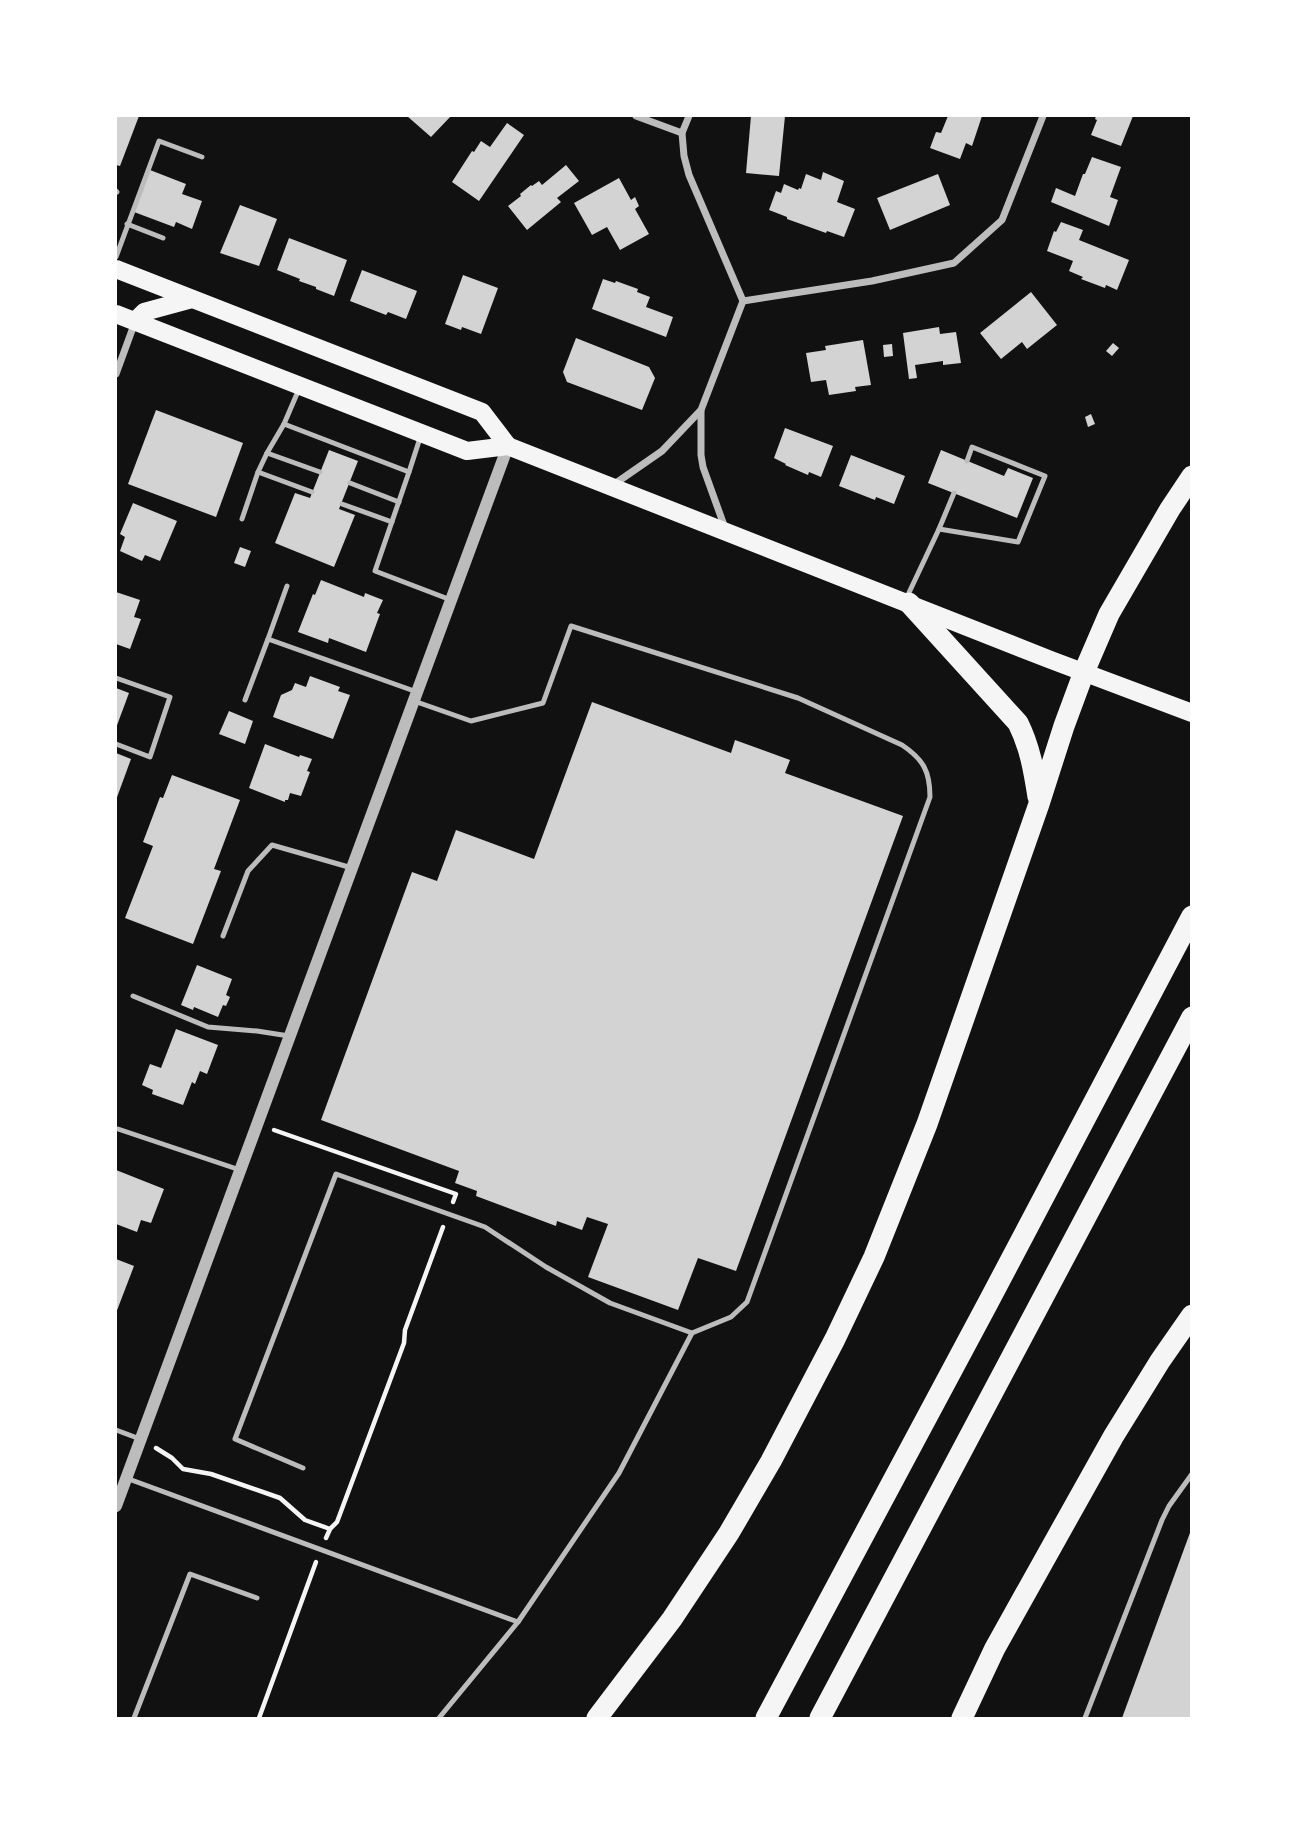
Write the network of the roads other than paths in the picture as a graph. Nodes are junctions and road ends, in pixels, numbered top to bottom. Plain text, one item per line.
1 (636, 116) edge
2 (689, 116) edge
3 (1043, 116) edge
4 (682, 133) junction
5 (202, 157) dead end
6 (127, 224) junction
7 (163, 238) dead end
8 (116, 257) edge
9 (116, 269) edge
10 (192, 299) junction
11 (743, 301) junction
12 (116, 314) edge
13 (135, 321) junction
14 (116, 374) edge
15 (300, 386) junction
16 (701, 410) junction
17 (284, 424) junction
18 (422, 433) junction
19 (508, 446) junction
20 (267, 453) junction
21 (967, 461) dead end
22 (258, 471) junction
23 (409, 471) junction
24 (320, 472) dead end
25 (1192, 476) edge
26 (350, 483) dead end
27 (613, 486) junction
28 (312, 492) dead end
29 (954, 493) dead end
30 (399, 502) junction
31 (342, 504) dead end
32 (242, 519) dead end
33 (391, 522) junction
34 (939, 529) junction
35 (726, 531) junction
36 (287, 586) dead end
37 (451, 600) junction
38 (907, 602) junction
39 (268, 639) junction
40 (1084, 672) junction
41 (116, 678) edge
42 (415, 696) junction
43 (245, 699) dead end
44 (1192, 713) edge
45 (116, 744) edge
46 (1038, 804) junction
47 (352, 868) junction
48 (1192, 916) edge
49 (223, 936) dead end
50 (133, 996) dead end
51 (1192, 1017) edge
52 (289, 1036) junction
53 (118, 1129) dead end
54 (240, 1170) junction
55 (1192, 1315) edge
56 (691, 1333) junction
57 (116, 1430) edge
58 (140, 1439) junction
59 (303, 1468) dead end
60 (1192, 1474) edge
61 (126, 1478) junction
62 (116, 1506) edge
63 (257, 1598) dead end
64 (518, 1622) junction
65 (134, 1718) edge
66 (439, 1718) edge
67 (597, 1718) edge
68 (766, 1718) edge
69 (820, 1718) edge
70 (962, 1718) edge
71 (1085, 1718) edge

1 - 4 street
2 - 4 street
3 - 11 street
4 - 11 street
5 - 6 lane
6 - 7 lane
6 - 8 lane
9 - 10 main road
10 - 13 main road
10 - 19 main road
11 - 16 street
12 - 13 main road
13 - 14 street
13 - 15 main road
15 - 17 lane
15 - 18 main road
16 - 27 street
16 - 35 street
17 - 20 lane
17 - 23 lane
18 - 19 main road
18 - 23 lane
19 - 27 main road
19 - 37 street
20 - 22 lane
20 - 24 lane
21 - 34 lane
22 - 28 lane
22 - 32 lane
23 - 30 lane
25 - 40 highway
26 - 30 lane
27 - 35 main road
29 - 34 lane
30 - 33 lane
31 - 33 lane
33 - 37 lane
34 - 38 lane
35 - 38 main road
36 - 39 lane
37 - 42 street
38 - 40 main road
38 - 46 highway
39 - 42 lane
39 - 43 lane
40 - 44 main road
40 - 46 highway
41 - 45 lane
42 - 47 street
42 - 56 lane
46 - 67 highway
47 - 49 lane
47 - 52 street
48 - 68 highway
50 - 52 lane
51 - 69 highway
52 - 54 street
53 - 54 lane
54 - 58 street
55 - 70 highway
56 - 59 lane
56 - 64 lane
57 - 58 lane
58 - 61 street
60 - 71 lane
61 - 62 street
61 - 64 lane
63 - 65 lane
64 - 66 lane

